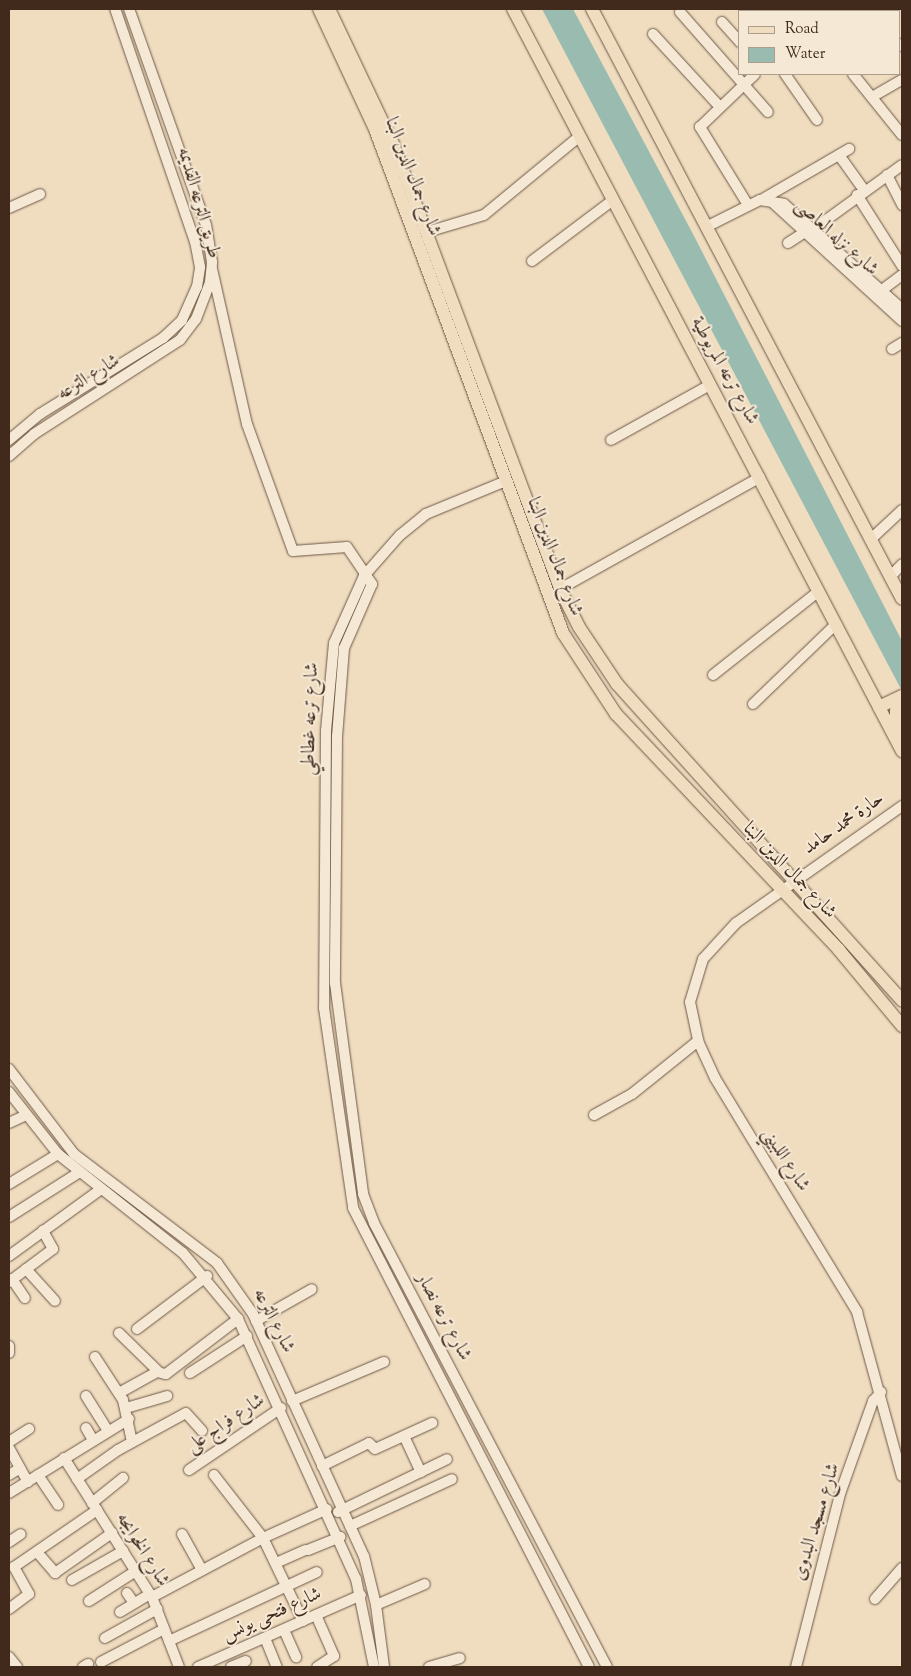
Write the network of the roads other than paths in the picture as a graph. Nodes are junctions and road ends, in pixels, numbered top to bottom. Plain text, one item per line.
1 (115, 9) edge
2 (129, 9) edge
3 (319, 9) edge
4 (329, 9) edge
5 (514, 9) edge
6 (592, 9) edge
7 (680, 12) dead end
8 (722, 22) dead end
9 (653, 34) dead end
10 (738, 40) edge
11 (755, 75) edge
12 (786, 75) edge
13 (857, 75) edge
14 (902, 80) edge
15 (745, 83) junction
16 (872, 97) junction
17 (720, 107) junction
18 (768, 112) dead end
19 (902, 117) edge
20 (817, 120) dead end
21 (892, 123) junction
22 (902, 135) edge
23 (580, 136) junction
24 (849, 149) dead end
25 (839, 155) junction
26 (902, 165) edge
27 (887, 175) junction
28 (860, 192) junction
29 (40, 194) dead end
30 (613, 200) junction
31 (765, 200) junction
32 (902, 204) edge
33 (748, 205) junction
34 (9, 208) edge
35 (708, 226) junction
36 (810, 230) junction
37 (426, 232) junction
38 (788, 243) dead end
39 (839, 257) junction
40 (532, 261) dead end
41 (902, 266) edge
42 (212, 268) junction
43 (902, 275) edge
44 (882, 290) junction
45 (902, 309) edge
46 (902, 321) edge
47 (188, 331) joint
48 (902, 343) edge
49 (892, 349) dead end
50 (135, 364) junction
51 (710, 386) junction
52 (9, 440) edge
53 (611, 440) dead end
54 (9, 456) edge
55 (760, 476) junction
56 (506, 481) junction
57 (902, 510) edge
58 (871, 539) junction
59 (902, 564) edge
60 (891, 576) junction
61 (367, 580) junction
62 (560, 589) junction
63 (819, 591) junction
64 (902, 599) edge
65 (836, 624) junction
66 (713, 675) dead end
67 (894, 702) edge
68 (753, 704) dead end
69 (895, 738) junction
70 (902, 750) edge
71 (902, 806) edge
72 (795, 880) junction
73 (782, 891) junction
74 (323, 956) joint
75 (335, 956) joint
76 (902, 1001) edge
77 (902, 1026) edge
78 (698, 1041) junction
79 (344, 1056) junction
80 (331, 1058) junction
81 (9, 1070) edge
82 (9, 1092) edge
83 (26, 1115) junction
84 (594, 1115) dead end
85 (9, 1123) edge
86 (58, 1154) junction
87 (78, 1173) junction
88 (9, 1184) edge
89 (100, 1190) junction
90 (9, 1218) edge
91 (43, 1231) junction
92 (9, 1256) edge
93 (26, 1269) junction
94 (207, 1276) junction
95 (10, 1280) edge
96 (312, 1289) dead end
97 (25, 1298) dead end
98 (55, 1301) dead end
99 (238, 1319) junction
100 (256, 1320) junction
101 (137, 1329) dead end
102 (120, 1333) dead end
103 (247, 1336) junction
104 (9, 1346) edge
105 (9, 1353) edge
106 (96, 1357) dead end
107 (384, 1362) dead end
108 (158, 1371) junction
109 (190, 1373) dead end
110 (881, 1392) junction
111 (119, 1393) junction
112 (86, 1396) dead end
113 (167, 1396) dead end
114 (292, 1401) junction
115 (126, 1408) junction
116 (281, 1408) junction
117 (128, 1419) junction
118 (432, 1423) dead end
119 (86, 1428) dead end
120 (29, 1429) dead end
121 (108, 1431) junction
122 (202, 1431) dead end
123 (404, 1436) junction
124 (93, 1440) junction
125 (9, 1442) edge
126 (132, 1442) junction
127 (9, 1448) edge
128 (64, 1458) junction
129 (447, 1459) dead end
130 (322, 1466) junction
131 (19, 1469) junction
132 (189, 1470) dead end
133 (902, 1470) edge
134 (421, 1472) junction
135 (9, 1475) edge
136 (38, 1475) junction
137 (214, 1475) dead end
138 (123, 1478) dead end
139 (77, 1479) junction
140 (452, 1479) dead end
141 (28, 1482) junction
142 (9, 1493) edge
143 (58, 1505) dead end
144 (94, 1507) junction
145 (343, 1510) junction
146 (329, 1512) junction
147 (350, 1526) junction
148 (112, 1533) junction
149 (21, 1534) dead end
150 (182, 1534) dead end
151 (340, 1537) junction
152 (263, 1538) junction
153 (9, 1542) edge
154 (123, 1551) junction
155 (36, 1552) junction
156 (276, 1563) junction
157 (11, 1566) edge
158 (902, 1568) edge
159 (202, 1570) junction
160 (136, 1571) junction
161 (317, 1572) dead end
162 (72, 1580) dead end
163 (425, 1584) dead end
164 (287, 1587) junction
165 (127, 1593) dead end
166 (151, 1596) junction
167 (361, 1596) junction
168 (874, 1599) dead end
169 (89, 1601) dead end
170 (134, 1603) junction
171 (376, 1605) junction
172 (9, 1609) edge
173 (157, 1609) junction
174 (120, 1612) dead end
175 (316, 1616) junction
176 (303, 1621) junction
177 (164, 1629) junction
178 (284, 1630) junction
179 (105, 1638) dead end
180 (265, 1638) junction
181 (168, 1641) junction
182 (9, 1657) edge
183 (296, 1657) dead end
184 (460, 1658) dead end
185 (246, 1661) dead end
186 (101, 1662) dead end
187 (19, 1666) edge
188 (179, 1667) edge
189 (198, 1667) edge
190 (233, 1667) edge
191 (277, 1667) edge
192 (317, 1667) edge
193 (374, 1667) edge
194 (384, 1667) edge
195 (429, 1667) edge
196 (589, 1667) edge
197 (607, 1667) edge
198 (796, 1667) edge

1 - 50 street, طريق الترعه القديمه
2 - 42 street, طريق الترعه القديمه
3 - 56 main road, شارع جمال الدين البنا
4 - 37 main road, شارع جمال الدين البنا
5 - 23 main road, شارع ترعه المريوطية
6 - 35 main road
7 - 15 street
8 - 10 street
9 - 17 street
11 - 15 street
12 - 20 street
13 - 16 street
14 - 16 street
15 - 17 street
15 - 18 street
16 - 21 street
17 - 33 street
19 - 21 street
21 - 22 street
23 - 30 main road, شارع ترعه المريوطية
23 - 37 street
24 - 25 street
25 - 28 street
25 - 31 street
26 - 27 street
27 - 28 street
27 - 32 street
28 - 36 street
28 - 41 street
29 - 34 street
30 - 40 street
30 - 51 main road, شارع ترعه المريوطية
31 - 33 street
31 - 36 street, شارع نزله العاصى
33 - 35 street
35 - 58 main road
36 - 38 street
36 - 39 street, شارع نزله العاصى
37 - 62 main road, شارع جمال الدين البنا
39 - 44 street, شارع نزله العاصى
39 - 46 street, شارع نزله العاصى
42 - 47 street, طريق الترعه القديمه
42 - 61 street
43 - 44 street
44 - 45 street, شارع نزله العاصى
47 - 50 street, شارع الترعه
48 - 49 street
50 - 52 street, طريق الترعه القديمه
50 - 54 street, شارع الترعه
51 - 53 street
51 - 55 main road, شارع ترعه المريوطية
55 - 62 street
55 - 63 main road, شارع ترعه المريوطية
56 - 61 street, شارع ترعه غطاطي
56 - 73 main road, شارع جمال الدين البنا
57 - 58 street
58 - 60 main road
59 - 60 street
60 - 64 main road
61 - 74 street, شارع ترعه غطاطي
61 - 75 street, شارع ترعه غطاطي
62 - 72 main road, شارع جمال الدين البنا
63 - 65 main road, شارع ترعه المريوطية
63 - 66 street
65 - 67 main road, شارع ترعه المريوطية
65 - 68 street
67 - 69 main road, شارع ترعه المريوطية
67 - 69 main road
69 - 70 main road, شارع ترعه المريوطية
71 - 72 street, حارة محمد حامد
72 - 73 street, حارة محمد حامد
72 - 76 main road, شارع جمال الدين البنا
73 - 77 main road, شارع جمال الدين البنا
73 - 78 street, شارع اللبيني
74 - 80 street, شارع ترعه نصار
75 - 79 street, شارع ترعه نصار
78 - 84 street
78 - 110 street, شارع اللبيني
79 - 80 street
79 - 197 street, شارع ترعه نصار
80 - 196 street, شارع ترعه نصار
81 - 100 street, شارع الترعه
82 - 83 street, شارع الترعه
83 - 85 street
83 - 86 street, شارع الترعه
86 - 87 street, شارع الترعه
86 - 88 street
87 - 89 street, شارع الترعه
87 - 90 street
89 - 91 street
89 - 94 street, شارع الترعه
91 - 92 street
91 - 93 street
93 - 95 street
93 - 98 street
94 - 99 street, شارع الترعه
94 - 101 street
95 - 97 street
96 - 100 street
99 - 103 street, شارع الترعه
99 - 108 street
100 - 114 street, شارع الترعه
102 - 108 street
103 - 109 street
103 - 116 street, شارع الترعه
104 - 105 street
106 - 111 street
107 - 114 street
108 - 111 street
110 - 133 street, شارع اللبيني
110 - 198 street, شارع مسجد البدوى
111 - 115 street
112 - 121 street
113 - 115 street
114 - 130 street, شارع الترعه
115 - 117 street
116 - 132 street, شارع فراج على
116 - 146 street, شارع الترعه
117 - 121 street
117 - 126 street
118 - 123 street
119 - 124 street
120 - 125 street
121 - 124 street
122 - 126 street
123 - 130 street
123 - 134 street
124 - 128 street
126 - 139 street
127 - 131 street
128 - 136 street
128 - 139 street, شارع الخوايجه
129 - 134 street
130 - 145 street, شارع الترعه
131 - 135 street
131 - 141 street
134 - 145 street
136 - 141 street
136 - 143 street
137 - 152 street
138 - 144 street
139 - 144 street, شارع الخوايجه
140 - 147 street
141 - 142 street
144 - 148 street, شارع الخوايجه
144 - 155 street
145 - 146 street
145 - 147 street, شارع الترعه
146 - 151 street, شارع الترعه
146 - 152 street
147 - 171 street, شارع الترعه
148 - 154 street, شارع الخوايجه
148 - 155 street
149 - 153 street
150 - 159 street
151 - 156 street
151 - 167 street, شارع الترعه
152 - 156 street
152 - 159 street
154 - 160 street, شارع الخوايجه
154 - 162 street
155 - 157 street
156 - 164 street
157 - 172 street
158 - 168 street
159 - 166 street
160 - 166 street, شارع الخوايجه
160 - 169 street
161 - 164 street
163 - 171 street
164 - 176 street
164 - 181 street
165 - 170 street
166 - 170 street
166 - 173 street, شارع الخوايجه
167 - 175 street, شارع فتحى يونس
167 - 193 street, شارع الترعه
170 - 174 street
171 - 194 street, شارع الترعه
173 - 177 street, شارع الخوايجه
173 - 179 street
175 - 176 street, شارع فتحى يونس
175 - 192 street
176 - 178 street, شارع فتحى يونس
177 - 181 street, شارع الخوايجه
177 - 186 street
178 - 180 street, شارع فتحى يونس
178 - 183 street
180 - 189 street, شارع فتحى يونس
180 - 191 street
181 - 188 street, شارع الخوايجه
182 - 187 street
184 - 195 street
185 - 190 street

